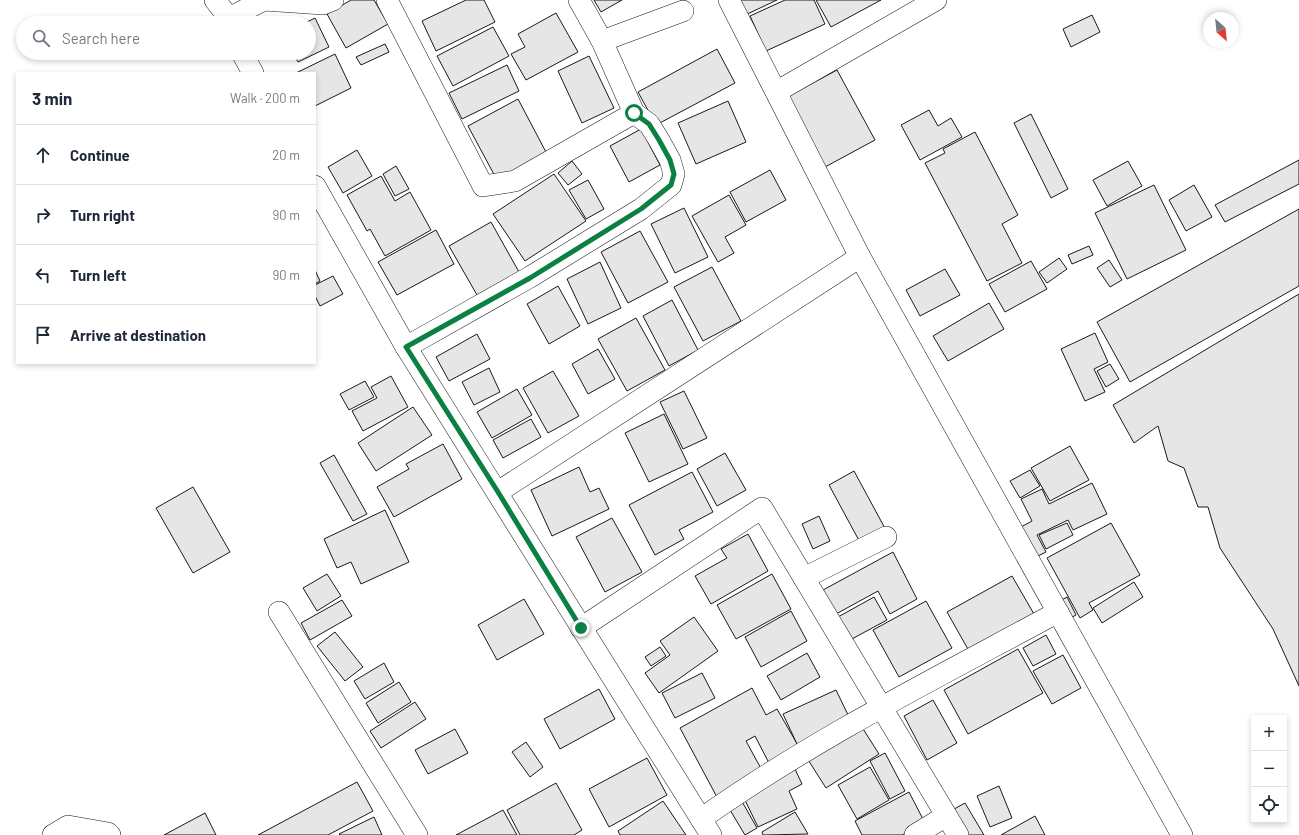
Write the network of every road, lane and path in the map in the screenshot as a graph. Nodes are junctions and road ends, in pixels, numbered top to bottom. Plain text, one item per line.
1 (215, 0) edge
2 (333, 0) edge
3 (387, 0) edge
4 (579, 0) edge
5 (729, 0) edge
6 (936, 0) edge
7 (912, 6) edge
8 (683, 11) dead end
9 (226, 16) edge
10 (238, 16) edge
11 (602, 41) junction
12 (776, 92) junction
13 (634, 113) junction
14 (316, 188) edge
15 (860, 257) junction
16 (406, 347) junction
17 (498, 492) junction
18 (886, 537) dead end
19 (804, 578) junction
20 (279, 612) dead end
21 (1058, 612) junction
22 (581, 628) junction
23 (881, 707) junction
24 (946, 816) junction
25 (706, 827) edge
26 (53, 835) edge
27 (110, 835) edge
28 (417, 835) edge
29 (915, 835) edge
30 (958, 835) edge
31 (1182, 835) edge

1 - 9 street
2 - 10 street
3 - 13 street
4 - 11 street
5 - 12 street
6 - 7 street
7 - 12 street
8 - 11 street
11 - 13 street
12 - 15 street
13 - 16 street
14 - 16 street
15 - 17 street
15 - 21 street
16 - 17 street
17 - 22 street
18 - 19 street
19 - 22 street
19 - 23 street
20 - 28 street
21 - 23 street
21 - 31 street
22 - 25 street
23 - 24 street
23 - 25 street
24 - 29 street
24 - 30 street
26 - 27 street

